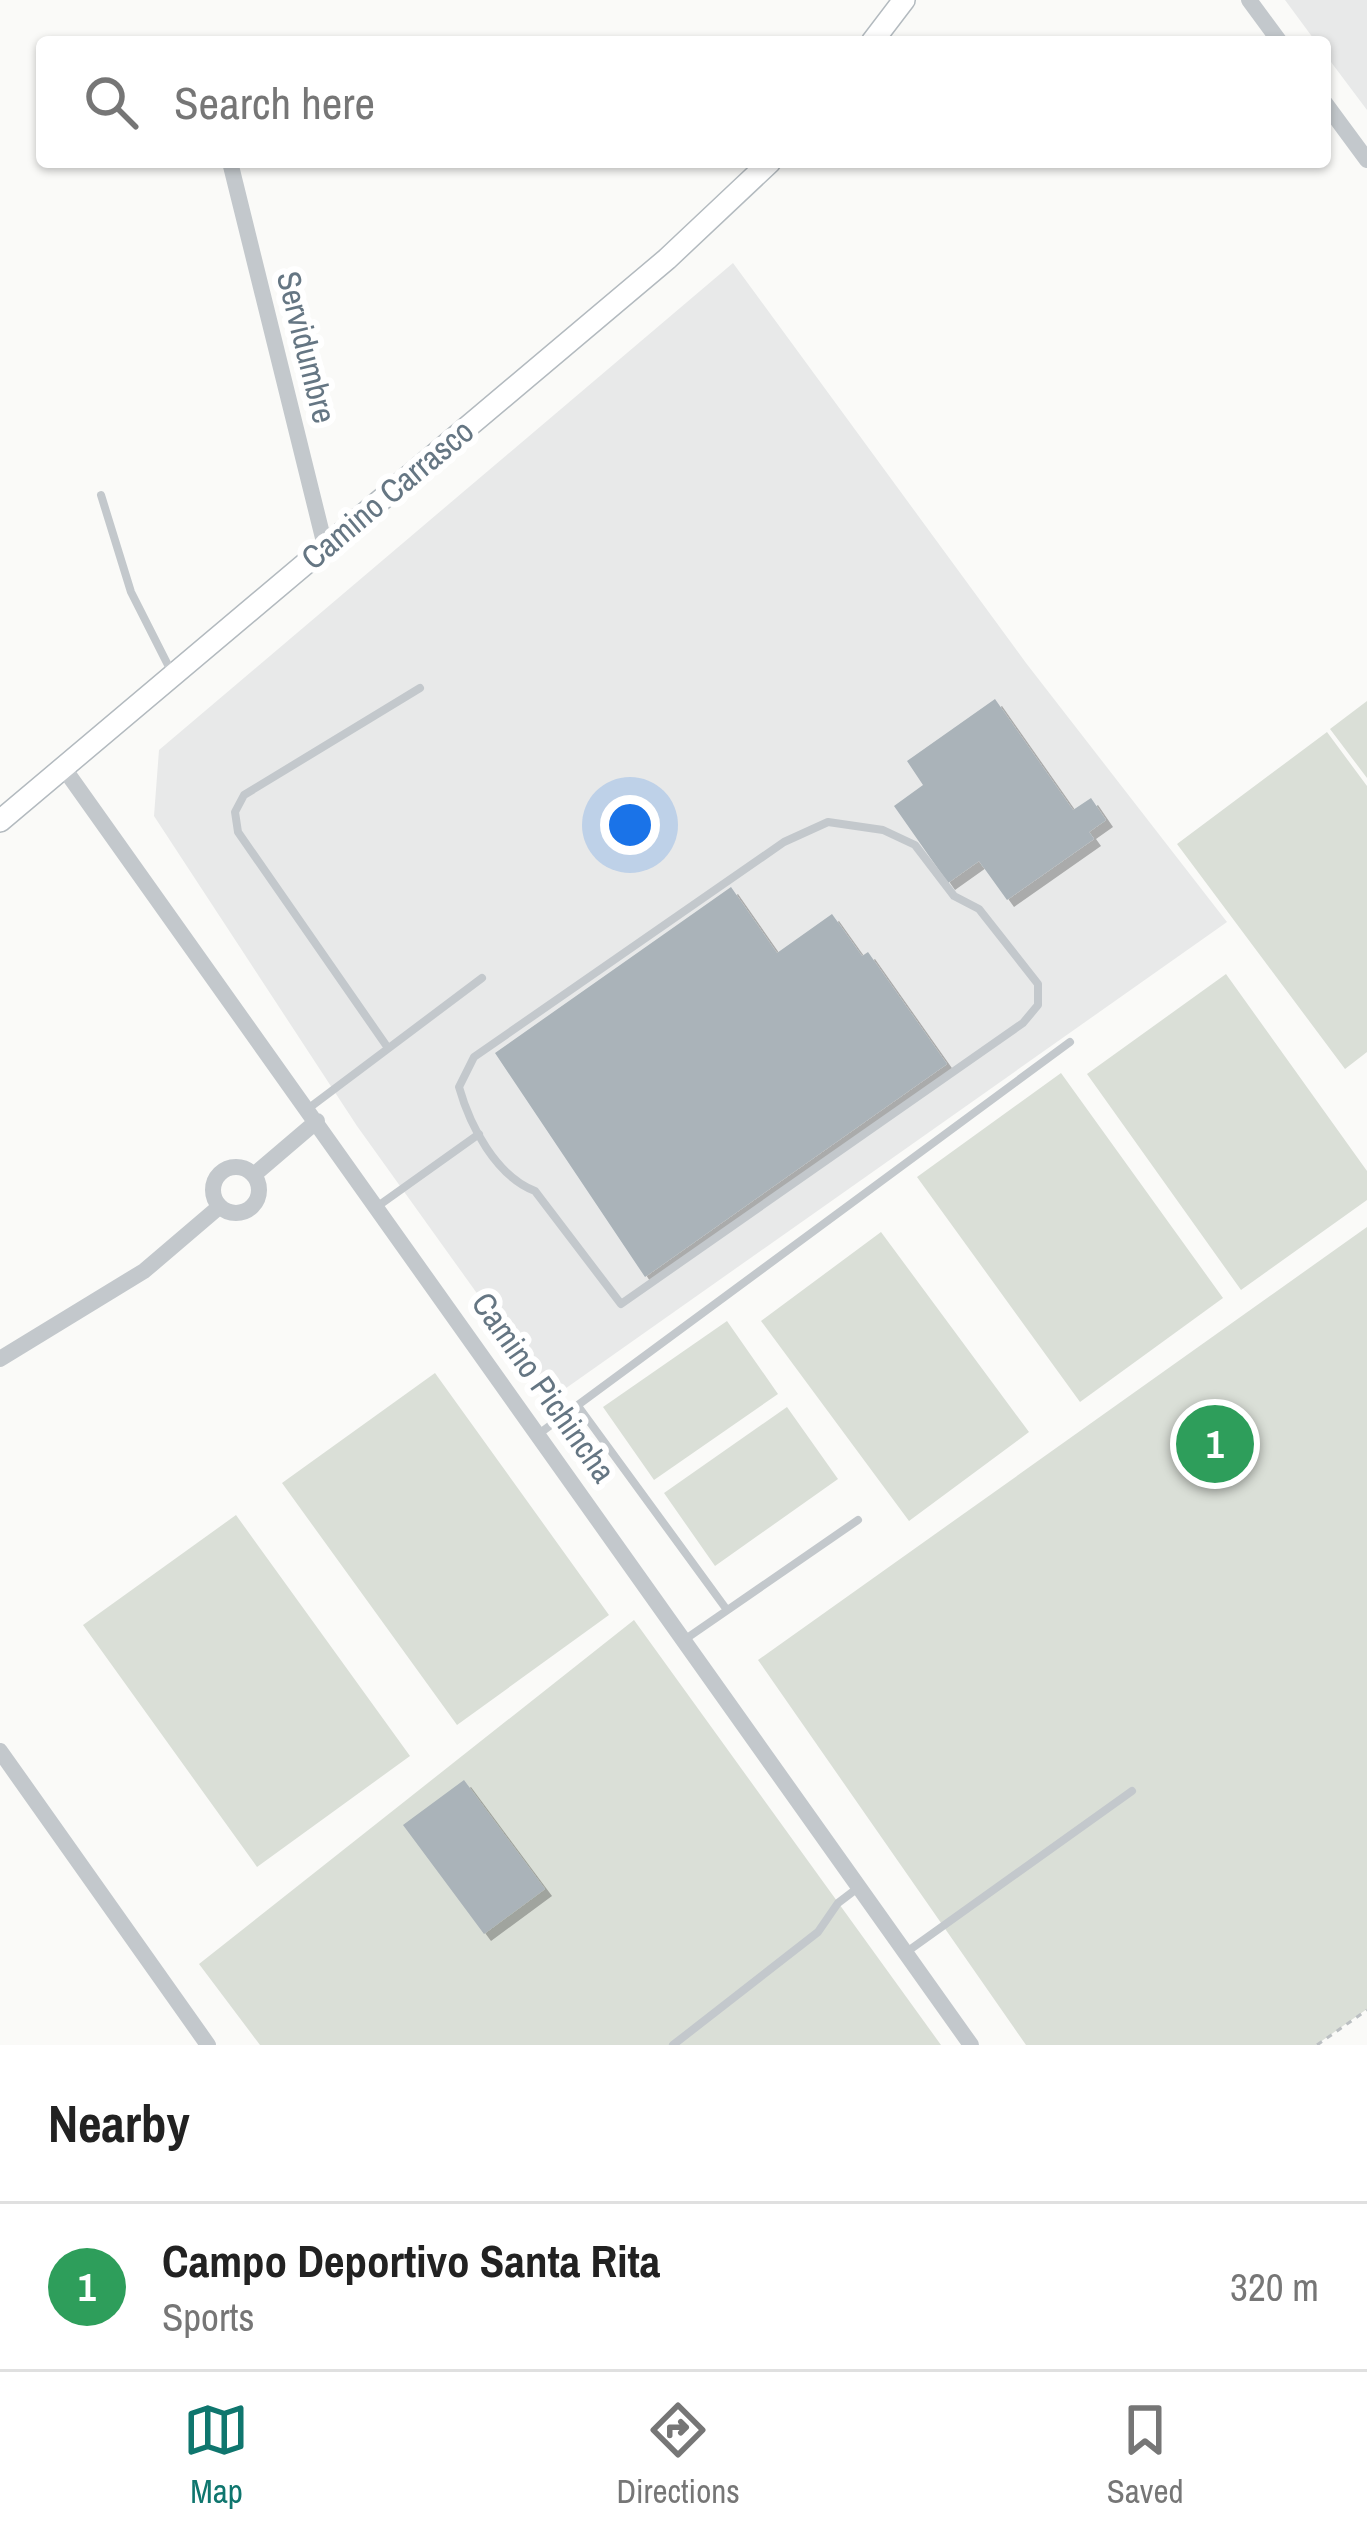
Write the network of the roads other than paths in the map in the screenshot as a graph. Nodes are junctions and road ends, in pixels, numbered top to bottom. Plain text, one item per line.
1 (904, 0) edge
2 (1249, 0) edge
3 (877, 36) edge
4 (1276, 36) edge
5 (1331, 111) edge
6 (1367, 160) edge
7 (231, 168) edge
8 (764, 168) edge
9 (101, 495) dead end
10 (325, 546) junction
11 (172, 675) junction
12 (420, 688) dead end
13 (63, 767) junction
14 (0, 821) edge
15 (482, 978) dead end
16 (1070, 1042) dead end
17 (388, 1048) junction
18 (312, 1115) junction
19 (479, 1134) junction
20 (255, 1174) junction
21 (378, 1206) junction
22 (219, 1207) junction
23 (0, 1359) edge
24 (578, 1406) junction
25 (540, 1433) junction
26 (858, 1520) dead end
27 (727, 1610) junction
28 (685, 1639) junction
29 (0, 1751) edge
30 (16, 1775) junction
31 (0, 1788) edge
32 (1132, 1791) dead end
33 (861, 1886) junction
34 (907, 1952) junction
35 (208, 2045) edge
36 (673, 2045) edge
37 (970, 2045) edge

1 - 3 main road
2 - 4 street
5 - 6 street
7 - 10 street, Servidumbre
8 - 10 main road, Camino Carrasco
9 - 11 lane
10 - 11 main road, Camino Carrasco
11 - 13 main road, Camino Carrasco
12 - 17 lane
13 - 14 main road, Camino Carrasco
13 - 18 street, Camino Pichincha
15 - 17 lane
16 - 24 lane
17 - 18 lane
18 - 20 street
18 - 21 street, Camino Pichincha
19 - 19 lane
19 - 21 lane
20 - 22 street
20 - 22 street
21 - 25 street, Camino Pichincha
22 - 23 street
24 - 25 lane
24 - 27 lane
25 - 28 street, Camino Pichincha
26 - 27 lane
27 - 28 lane
28 - 33 street, Camino Pichincha
29 - 30 street
30 - 31 street
30 - 35 street
32 - 34 lane
33 - 34 street, Camino Pichincha
33 - 36 lane
34 - 37 street, Camino Pichincha

